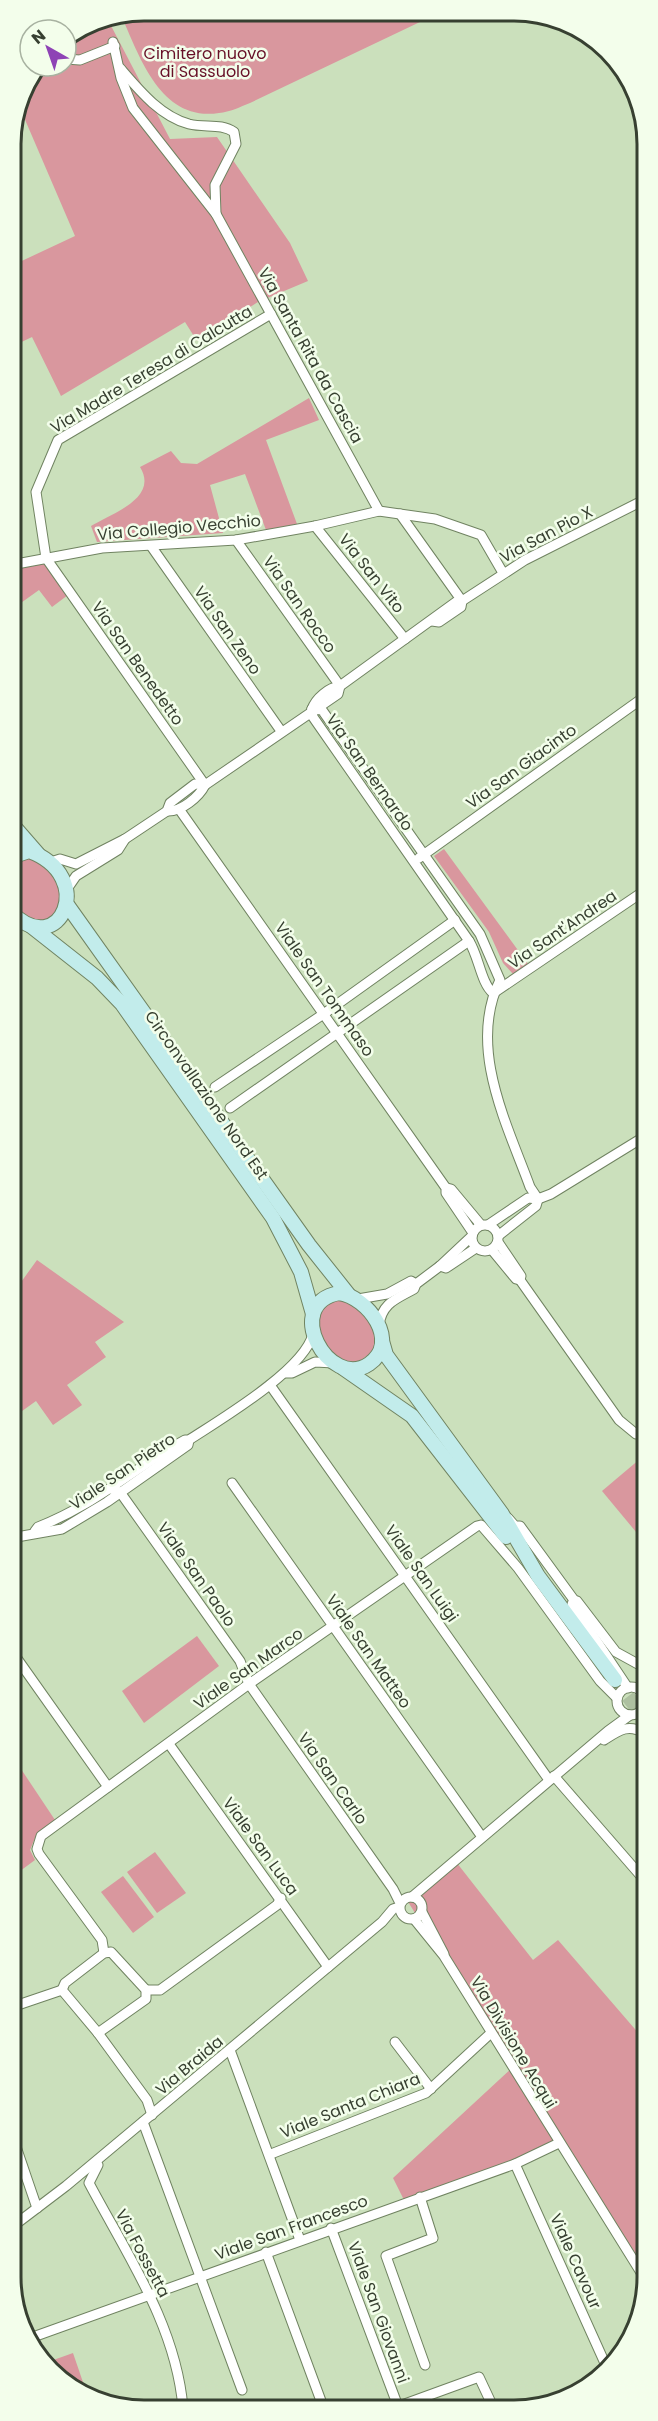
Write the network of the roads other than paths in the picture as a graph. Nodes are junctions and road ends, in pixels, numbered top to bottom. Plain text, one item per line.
1 (78, 60) edge
2 (120, 69) junction
3 (143, 93) junction
4 (130, 103) junction
5 (216, 214) junction
6 (271, 314) junction
7 (637, 504) edge
8 (379, 511) junction
9 (400, 514) junction
10 (315, 526) junction
11 (237, 540) junction
12 (151, 546) junction
13 (46, 558) junction
14 (21, 563) edge
15 (503, 573) junction
16 (462, 601) junction
17 (405, 639) junction
18 (340, 686) junction
19 (637, 701) edge
20 (312, 709) junction
21 (281, 731) junction
22 (205, 785) junction
23 (179, 809) junction
24 (167, 811) junction
25 (21, 834) edge
26 (126, 839) junction
27 (21, 854) edge
28 (38, 854) junction
29 (423, 855) junction
30 (51, 862) junction
31 (414, 862) junction
32 (67, 889) junction
33 (637, 895) edge
34 (68, 906) junction
35 (21, 920) edge
36 (455, 920) junction
37 (31, 926) junction
38 (469, 941) junction
39 (493, 993) junction
40 (325, 1013) junction
41 (338, 1033) junction
42 (215, 1087) dead end
43 (230, 1108) dead end
44 (637, 1141) edge
45 (446, 1188) junction
46 (538, 1199) junction
47 (484, 1225) junction
48 (472, 1235) junction
49 (496, 1242) junction
50 (477, 1248) junction
51 (440, 1266) junction
52 (416, 1284) junction
53 (353, 1297) junction
54 (313, 1314) junction
55 (379, 1325) junction
56 (313, 1334) junction
57 (382, 1341) junction
58 (339, 1365) junction
59 (286, 1373) junction
60 (270, 1384) junction
61 (637, 1434) edge
62 (189, 1440) junction
63 (232, 1484) dead end
64 (116, 1491) junction
65 (491, 1520) junction
66 (21, 1536) edge
67 (405, 1575) junction
68 (574, 1600) junction
69 (333, 1627) junction
70 (21, 1664) edge
71 (637, 1664) edge
72 (615, 1680) tunnel mouth
73 (249, 1684) junction
74 (637, 1687) edge
75 (632, 1688) junction
76 (637, 1692) edge
77 (617, 1698) junction
78 (619, 1709) junction
79 (637, 1713) edge
80 (631, 1715) junction
81 (637, 1724) edge
82 (608, 1731) junction
83 (637, 1731) edge
84 (596, 1740) junction
85 (169, 1744) junction
86 (551, 1778) junction
87 (108, 1787) junction
88 (482, 1836) junction
89 (637, 1871) edge
90 (281, 1898) junction
91 (410, 1903) junction
92 (410, 1919) junction
93 (382, 1922) junction
94 (104, 1953) junction
95 (444, 1956) junction
96 (328, 1967) junction
97 (62, 1990) junction
98 (146, 1990) junction
99 (21, 2004) edge
100 (99, 2033) junction
101 (491, 2033) junction
102 (395, 2042) dead end
103 (230, 2050) junction
104 (431, 2089) junction
105 (152, 2115) junction
106 (143, 2122) junction
107 (559, 2143) junction
108 (271, 2154) junction
109 (101, 2157) junction
110 (21, 2161) edge
111 (515, 2164) junction
112 (89, 2183) junction
113 (56, 2194) junction
114 (420, 2197) junction
115 (37, 2208) junction
116 (21, 2220) edge
117 (331, 2228) junction
118 (300, 2240) junction
119 (266, 2252) junction
120 (637, 2266) edge
121 (200, 2276) junction
122 (150, 2294) junction
123 (37, 2336) edge
124 (604, 2361) edge
125 (425, 2365) dead end
126 (242, 2390) dead end
127 (182, 2400) edge
128 (321, 2400) edge
129 (393, 2400) edge
130 (417, 2400) edge
131 (490, 2400) edge

1 - 2 street, Via Santa Rita da Cascia
2 - 3 street, Via Santa Rita da Cascia
2 - 4 street, Via Santa Rita da Cascia
3 - 4 street
3 - 5 street, Via Santa Rita da Cascia
4 - 5 street, Via Santa Rita da Cascia
5 - 6 street, Via Santa Rita da Cascia
6 - 8 street, Via Santa Rita da Cascia
6 - 13 street, Via Madre Teresa di Calcutta
7 - 15 street, Via San Pio X
8 - 9 street, Via Collegio Vecchio
8 - 10 street, Via Collegio Vecchio
9 - 15 street, Via Collegio Vecchio
9 - 16 street
10 - 11 street, Via Collegio Vecchio
10 - 17 street, Via San Vito
11 - 12 street, Via Collegio Vecchio
11 - 18 street, Via San Rocco
12 - 13 street, Via Collegio Vecchio
12 - 21 street, Via San Zeno
13 - 14 street, Via Collegio Vecchio
13 - 22 street, Via San Benedetto
15 - 16 street, Via San Pio X
16 - 17 street, Via San Pio X
17 - 18 street, Via San Pio X
18 - 20 street, Via San Pio X
19 - 29 street, Via San Giacinto
20 - 21 street, Via San Pio X
20 - 29 street, Via San Bernardo
20 - 31 street, Via San Bernardo
21 - 22 street, Via San Pio X
22 - 23 street, Via San Pio X
22 - 24 street, Via San Pio X
23 - 24 street, Via San Pio X
23 - 40 street, Viale San Tommaso
24 - 26 street, Via San Pio X
25 - 28 main road
26 - 30 street, Via San Pio X
26 - 32 street, Via San Pio X
27 - 28 main road
28 - 30 main road
29 - 31 street, Via San Giacinto
29 - 39 street, Via San Bernardo
30 - 32 main road
31 - 36 street, Via San Bernardo
32 - 34 main road
33 - 39 street, Via Sant'Andrea
34 - 37 main road
34 - 53 main road, Circonvallazione Nord Est
35 - 37 main road, Circonvallazione Nord Est
36 - 38 street, Via San Bernardo
36 - 40 street
37 - 54 main road, Circonvallazione Nord Est
38 - 39 street, Via San Bernardo
38 - 41 street
39 - 46 street, Via San Bernardo
40 - 41 street, Viale San Tommaso
40 - 42 street
41 - 43 street
41 - 45 street, Viale San Tommaso
44 - 46 street
45 - 47 street, Viale San Tommaso
45 - 48 street, Viale San Tommaso
46 - 47 street
46 - 49 street
47 - 48 street
47 - 49 street
48 - 50 street
48 - 51 street
49 - 50 street
49 - 61 street
50 - 51 street
51 - 52 street
52 - 53 street
52 - 55 street
53 - 54 main road
53 - 55 main road
54 - 56 main road
55 - 57 main road
56 - 58 main road
56 - 59 street
57 - 58 main road
57 - 65 main road
58 - 59 street
58 - 65 main road
59 - 60 street, Viale San Pietro
60 - 62 street, Viale San Pietro
60 - 67 street, Viale San Luigi
62 - 64 street, Viale San Pietro
62 - 64 street, Viale San Pietro
63 - 69 street, Viale San Matteo
64 - 66 street, Viale San Pietro
64 - 73 street, Viale San Paolo
65 - 67 street, Viale San Marco
65 - 68 street
65 - 72 main road
65 - 77 street
67 - 69 street, Viale San Marco
67 - 86 street, Viale San Luigi
68 - 71 street
68 - 75 street, Via Braida
69 - 73 street, Viale San Marco
69 - 88 street, Viale San Matteo
70 - 87 street
73 - 85 street, Viale San Marco
73 - 91 street, Via San Carlo
74 - 75 street
75 - 76 street, Via Braida
75 - 77 street
77 - 78 street
78 - 80 street
78 - 82 street, Via Braida
79 - 80 street, Via Braida
80 - 81 street
80 - 82 street, Via Braida
82 - 84 street, Via Braida
83 - 84 street, Via Braida
84 - 86 street, Via Braida
85 - 87 street, Viale San Marco
85 - 90 street, Viale San Luca
86 - 88 street, Via Braida
86 - 89 street, Viale San Luigi
87 - 94 street, Viale San Marco
88 - 91 street, Via Braida
90 - 96 street, Viale San Luca
90 - 98 street
91 - 92 street
91 - 92 street, Via Divisione Acqui
91 - 93 street, Via Braida
91 - 95 street, Via Divisione Acqui
92 - 93 street
92 - 95 street, Via Divisione Acqui
93 - 96 street, Via Braida
94 - 97 street
94 - 98 street
95 - 101 street, Via Divisione Acqui
96 - 103 street, Via Braida
97 - 99 street
97 - 100 street
98 - 100 street
100 - 105 street
101 - 104 street, Viale Santa Chiara
101 - 107 street, Via Divisione Acqui
102 - 104 street
103 - 105 street, Via Braida
103 - 108 street
104 - 108 street, Viale Santa Chiara
105 - 106 street, Via Braida
106 - 109 street, Via Braida
106 - 121 street
107 - 111 street, Viale San Francesco
107 - 120 street, Via Divisione Acqui
108 - 118 street
109 - 112 street
109 - 113 street, Via Braida
110 - 115 street
111 - 114 street, Viale San Francesco
111 - 124 street, Viale Cavour
112 - 113 street
112 - 122 street, Via Fossetta
113 - 115 street, Via Braida
114 - 117 street, Viale San Francesco
114 - 125 street
115 - 116 street, Via Braida
117 - 118 street, Viale San Francesco
117 - 129 street, Viale San Giovanni
118 - 119 street, Viale San Francesco
119 - 121 street, Viale San Francesco
119 - 128 street
121 - 122 street, Viale San Francesco
121 - 126 street
122 - 123 street, Viale San Francesco
122 - 127 street, Via Fossetta
130 - 131 street

